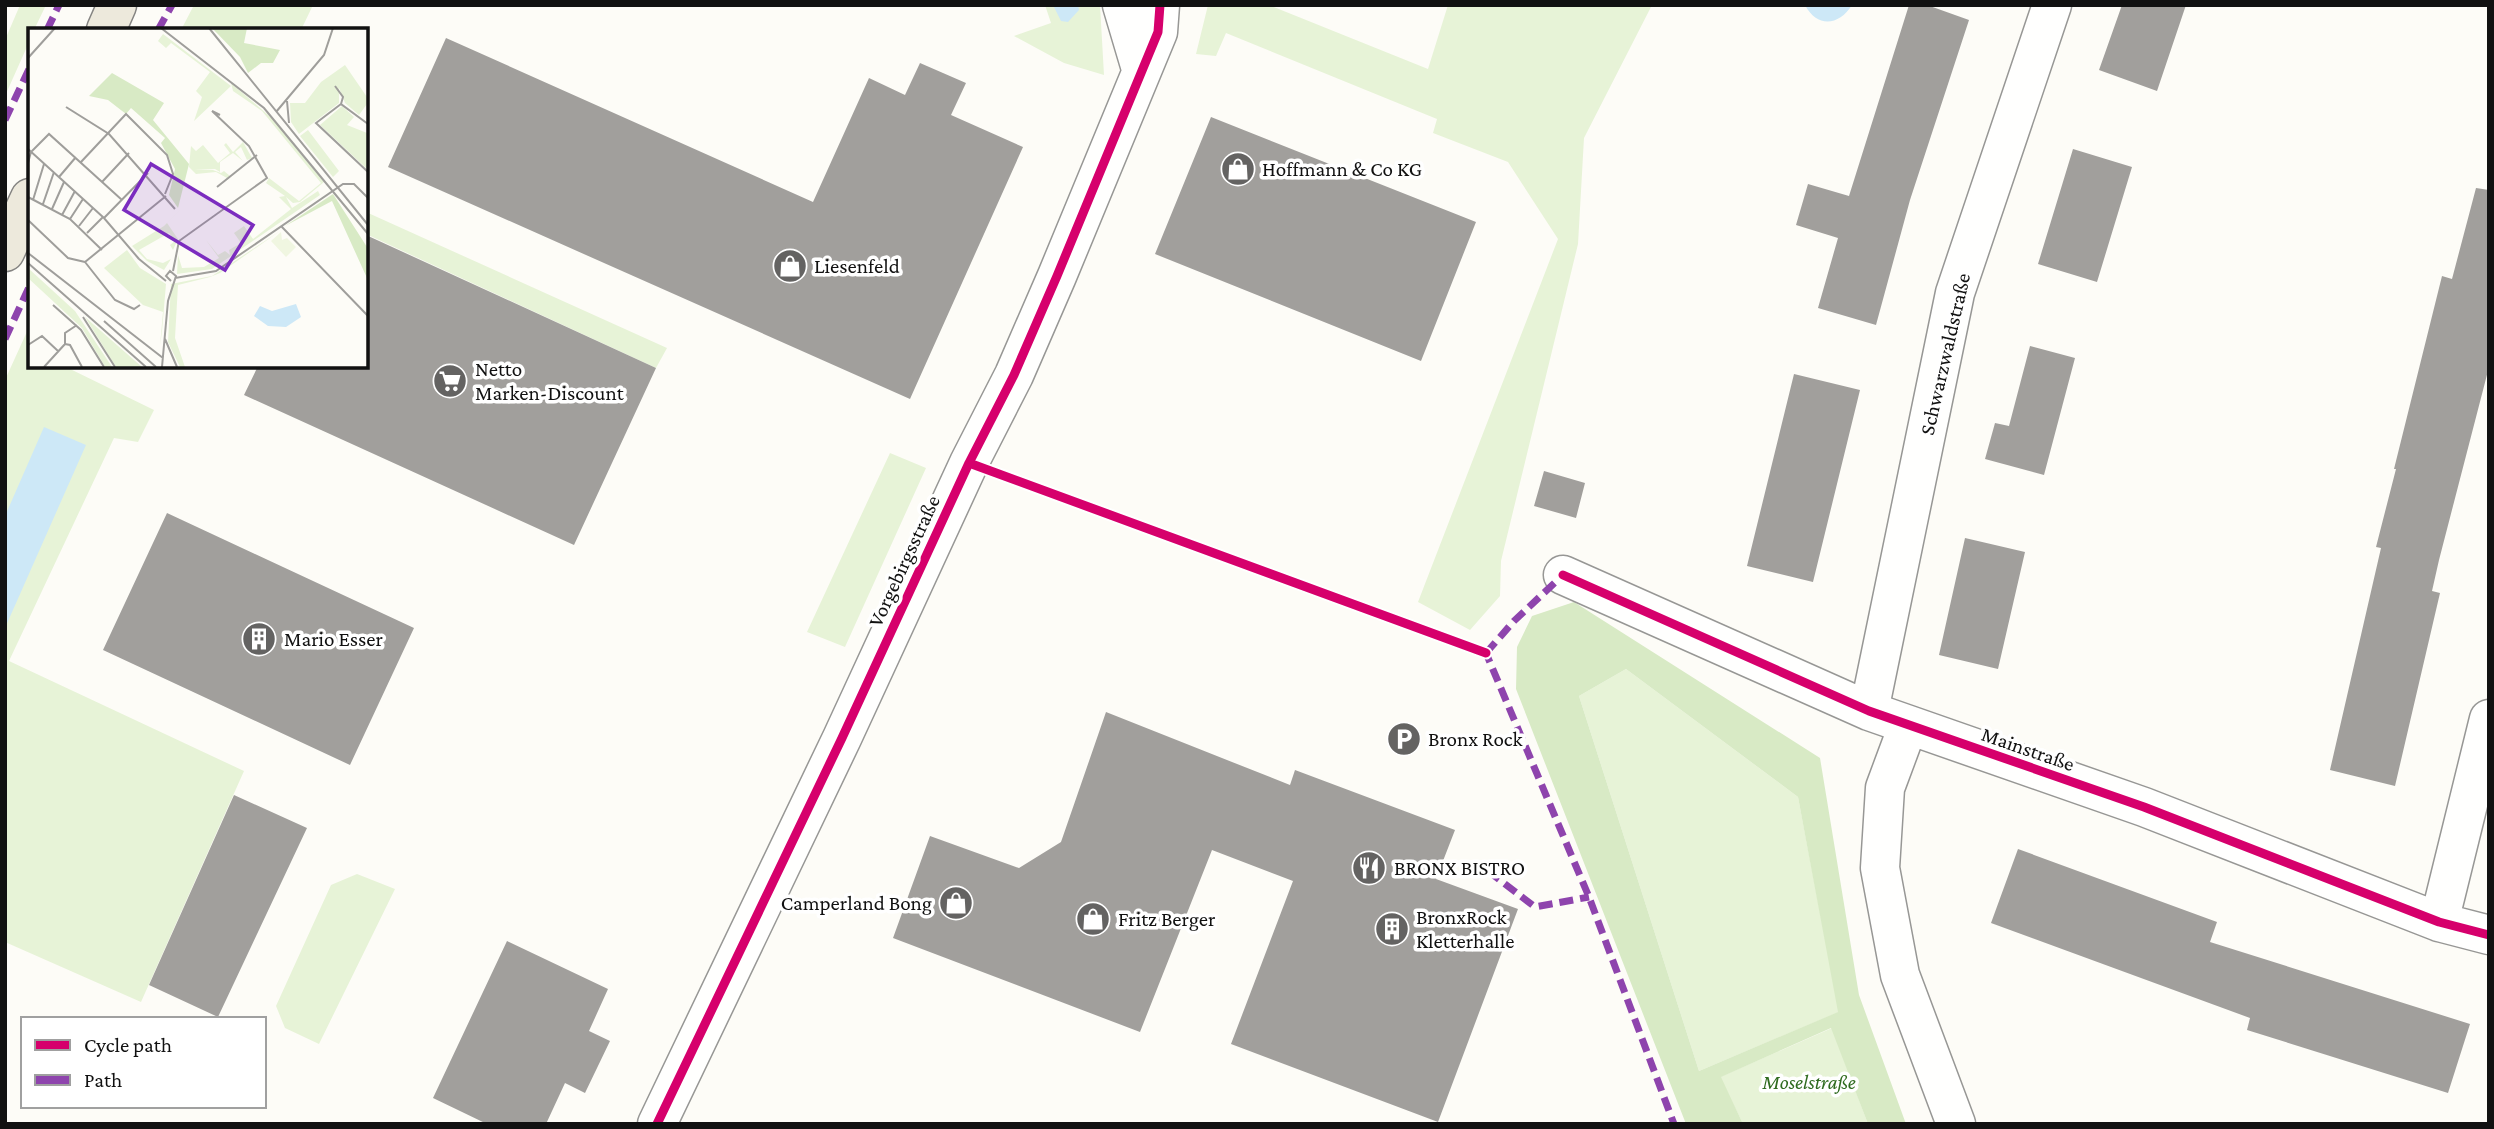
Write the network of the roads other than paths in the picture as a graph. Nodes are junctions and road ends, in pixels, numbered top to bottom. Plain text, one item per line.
1 (1122, 5) edge
2 (1160, 5) edge
3 (2052, 5) edge
4 (1141, 69) junction
5 (28, 202) edge
6 (5, 252) edge
7 (1563, 575) dead end
8 (1869, 711) junction
9 (2489, 719) edge
10 (1908, 726) junction
11 (2439, 922) junction
12 (2489, 935) edge
13 (657, 1124) edge
14 (1956, 1124) edge

1 - 4 street
2 - 4 street, Vorgebirgsstraße
3 - 8 street, Schwarzwaldstraße
4 - 13 street, Vorgebirgsstraße
5 - 6 main road
7 - 8 street, Mainstraße
8 - 10 street, Mainstraße
9 - 11 street
10 - 11 street, Mainstraße
10 - 14 street
11 - 12 street, Mainstraße

